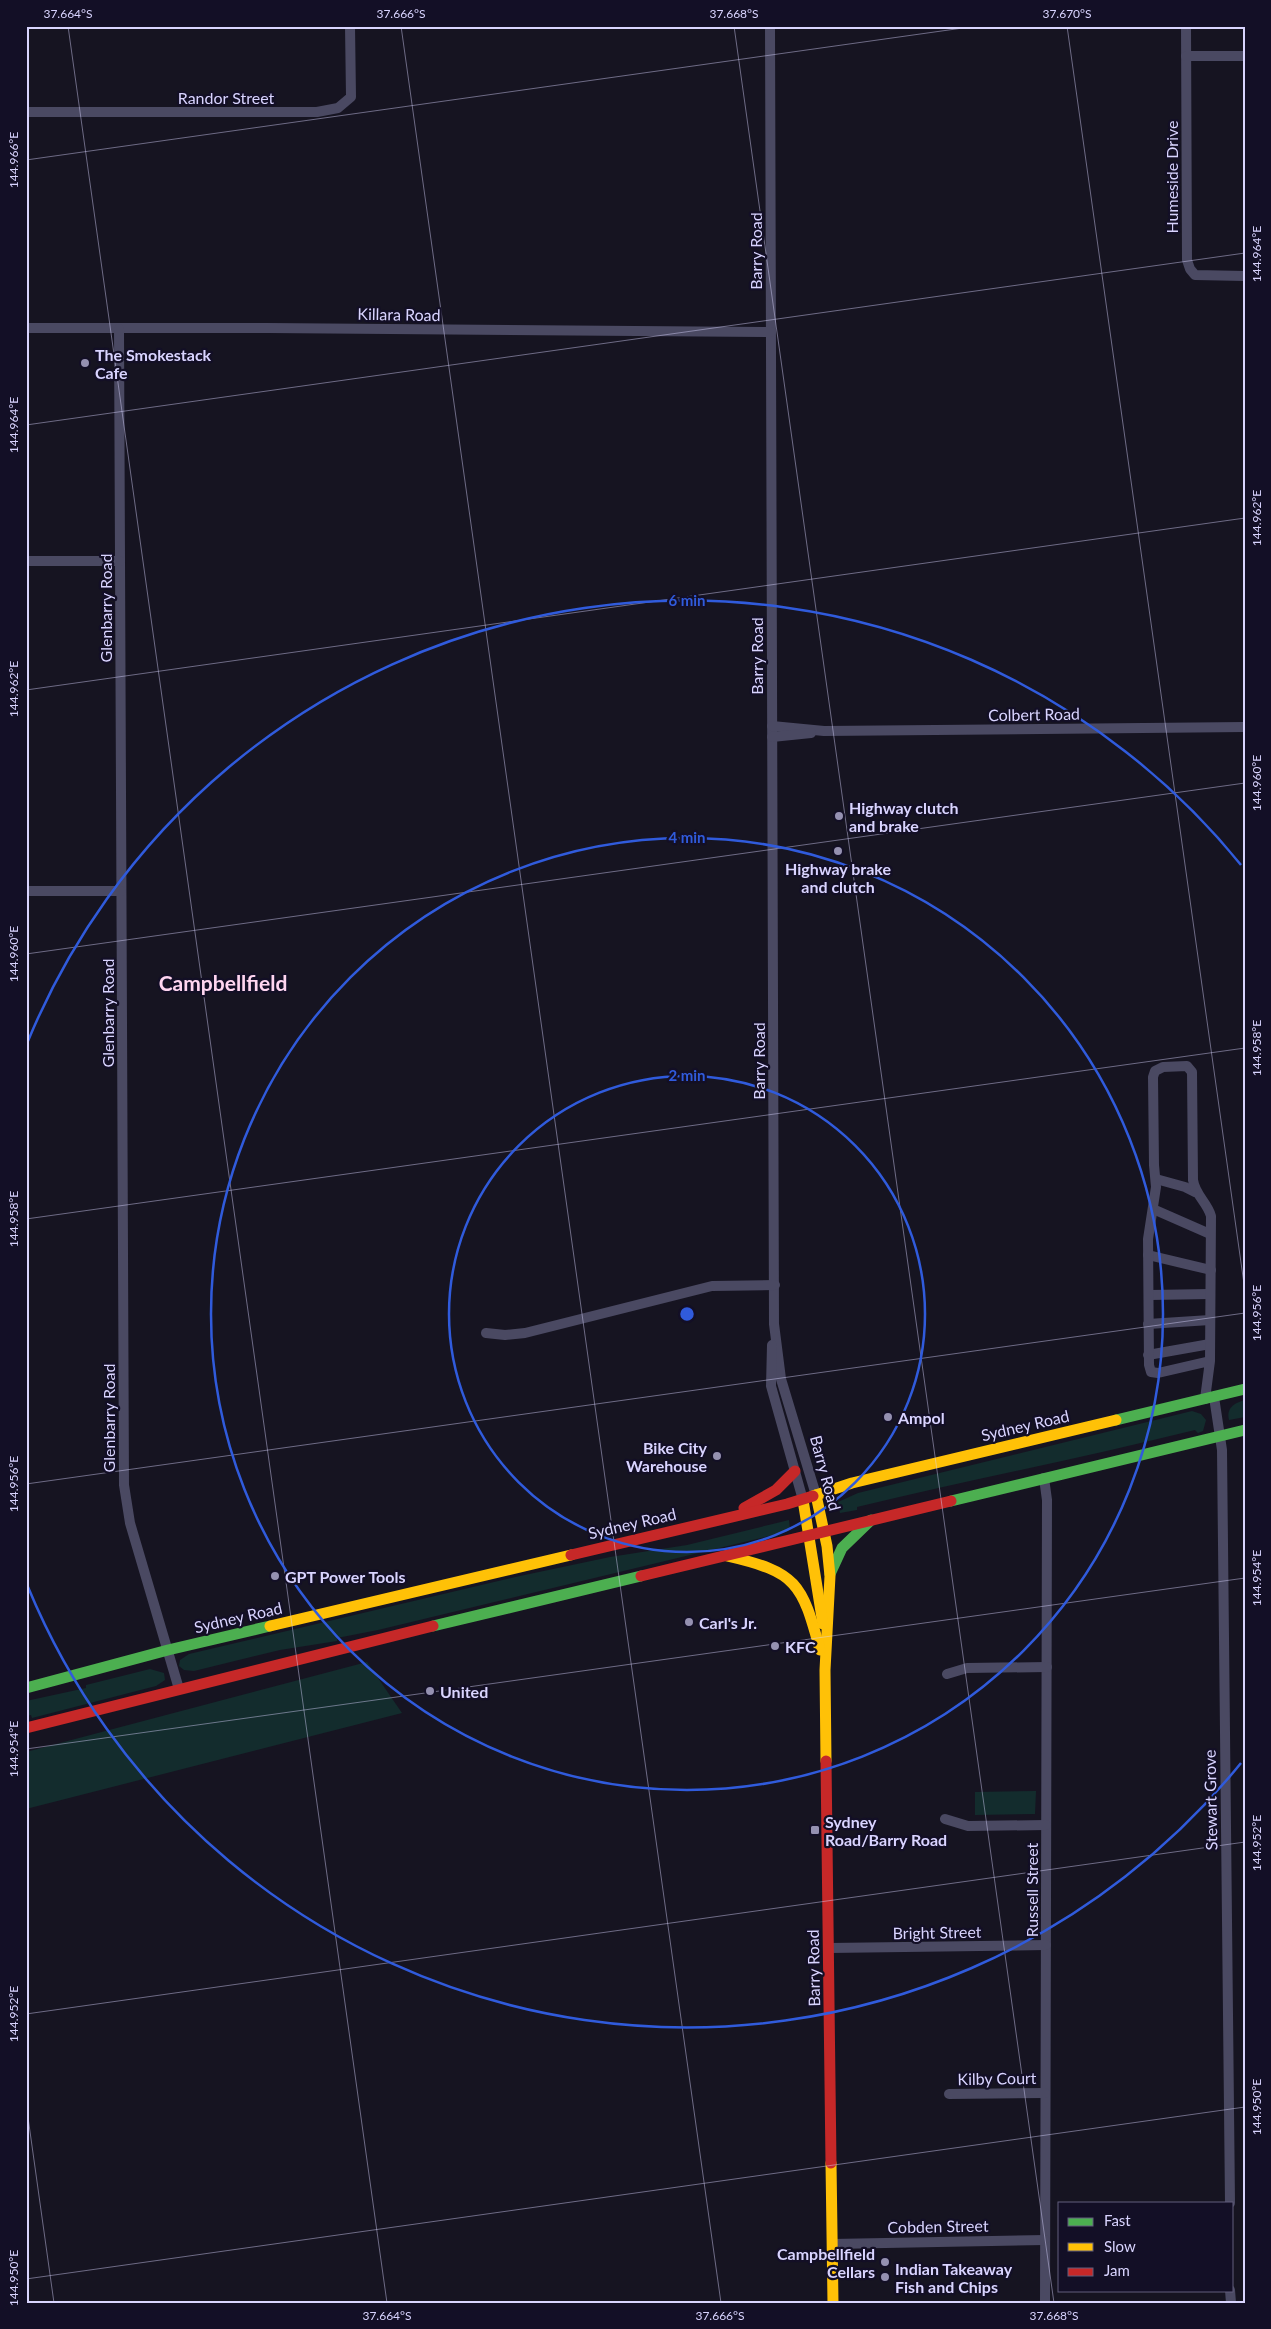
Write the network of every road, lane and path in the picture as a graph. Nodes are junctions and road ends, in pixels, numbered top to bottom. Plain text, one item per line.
1 (350, 26) edge
2 (770, 26) edge
3 (1186, 26) edge
4 (1186, 56) junction
5 (1245, 56) edge
6 (26, 112) edge
7 (1245, 276) edge
8 (26, 328) edge
9 (119, 329) junction
10 (771, 332) junction
11 (26, 561) edge
12 (120, 561) junction
13 (772, 726) junction
14 (1245, 727) edge
15 (824, 730) junction
16 (772, 736) junction
17 (26, 891) edge
18 (121, 891) junction
19 (1156, 1179) junction
20 (1195, 1192) junction
21 (1153, 1209) junction
22 (1210, 1234) junction
23 (1148, 1255) junction
24 (1210, 1270) junction
25 (775, 1286) junction
26 (1210, 1294) junction
27 (1150, 1296) junction
28 (1210, 1320) junction
29 (774, 1324) junction
30 (1148, 1324) junction
31 (486, 1333) dead end
32 (1210, 1344) junction
33 (1148, 1355) junction
34 (1210, 1361) junction
35 (1245, 1389) edge
36 (1210, 1398) junction
37 (1245, 1430) edge
38 (1221, 1436) junction
39 (795, 1471) junction
40 (1044, 1478) junction
41 (816, 1495) junction
42 (803, 1500) junction
43 (723, 1519) junction
44 (871, 1520) junction
45 (824, 1532) junction
46 (809, 1535) junction
47 (726, 1556) junction
48 (829, 1577) junction
49 (825, 1634) junction
50 (168, 1650) junction
51 (1047, 1667) junction
52 (825, 1670) junction
53 (947, 1674) dead end
54 (26, 1688) edge
55 (179, 1689) junction
56 (26, 1728) edge
57 (945, 1819) dead end
58 (1046, 1826) junction
59 (1046, 1945) junction
60 (828, 1948) junction
61 (1045, 2093) junction
62 (949, 2094) dead end
63 (1230, 2202) edge
64 (1045, 2240) junction
65 (832, 2244) junction
66 (833, 2303) edge
67 (1045, 2303) edge

1 - 6 street, Randor Street
2 - 10 street, Barry Road
3 - 4 street, Humeside Drive
4 - 5 street
4 - 7 street, Humeside Drive
8 - 9 street, Killara Road
9 - 10 street, Killara Road
9 - 12 street, Glenbarry Road
10 - 13 street, Barry Road
11 - 12 street
12 - 18 street, Glenbarry Road
13 - 15 street, Colbert Road
13 - 16 street, Barry Road
14 - 15 street, Colbert Road
15 - 16 street, Colbert Road
16 - 25 street, Barry Road
17 - 18 street
18 - 50 street, Glenbarry Road
19 - 20 street
19 - 20 street
19 - 21 street
20 - 22 street, Stewart Grove
21 - 22 street
21 - 23 street
22 - 24 street, Stewart Grove
23 - 24 street
23 - 27 street
24 - 26 street, Stewart Grove
25 - 29 street, Barry Road
25 - 31 street
26 - 27 street
26 - 28 street, Stewart Grove
27 - 30 street
28 - 30 street
28 - 32 street, Stewart Grove
29 - 39 street, Barry Road
29 - 41 street, Barry Road
30 - 33 street
32 - 33 street
32 - 34 street, Stewart Grove
33 - 34 street
34 - 36 street, Stewart Grove
35 - 36 main road, Sydney Road
36 - 38 street, Stewart Grove
36 - 41 main road, Sydney Road
37 - 38 main road
38 - 40 main road
38 - 63 street, Stewart Grove
39 - 42 street, Barry Road
39 - 43 main road
40 - 44 main road
40 - 51 street, Russell Street
41 - 42 main road, Sydney Road
41 - 45 main road, Barry Road
42 - 43 main road, Sydney Road
42 - 46 main road, Barry Road
43 - 50 main road, Sydney Road
44 - 45 main road
44 - 48 main road
45 - 46 main road
45 - 48 main road, Barry Road
46 - 47 main road
46 - 49 main road, Barry Road
47 - 52 main road
47 - 55 main road
48 - 49 main road, Barry Road
49 - 52 main road, Barry Road
50 - 54 main road, Sydney Road
50 - 55 street, Glenbarry Road
51 - 53 street
51 - 58 street, Russell Street
52 - 60 main road, Barry Road
55 - 56 main road
57 - 58 street
58 - 59 street, Russell Street
59 - 60 street, Bright Street
59 - 61 street, Russell Street
60 - 65 main road, Barry Road
61 - 62 street, Kilby Court
61 - 64 street, Russell Street
64 - 65 street, Cobden Street
64 - 67 street, Russell Street
65 - 66 main road, Barry Road

